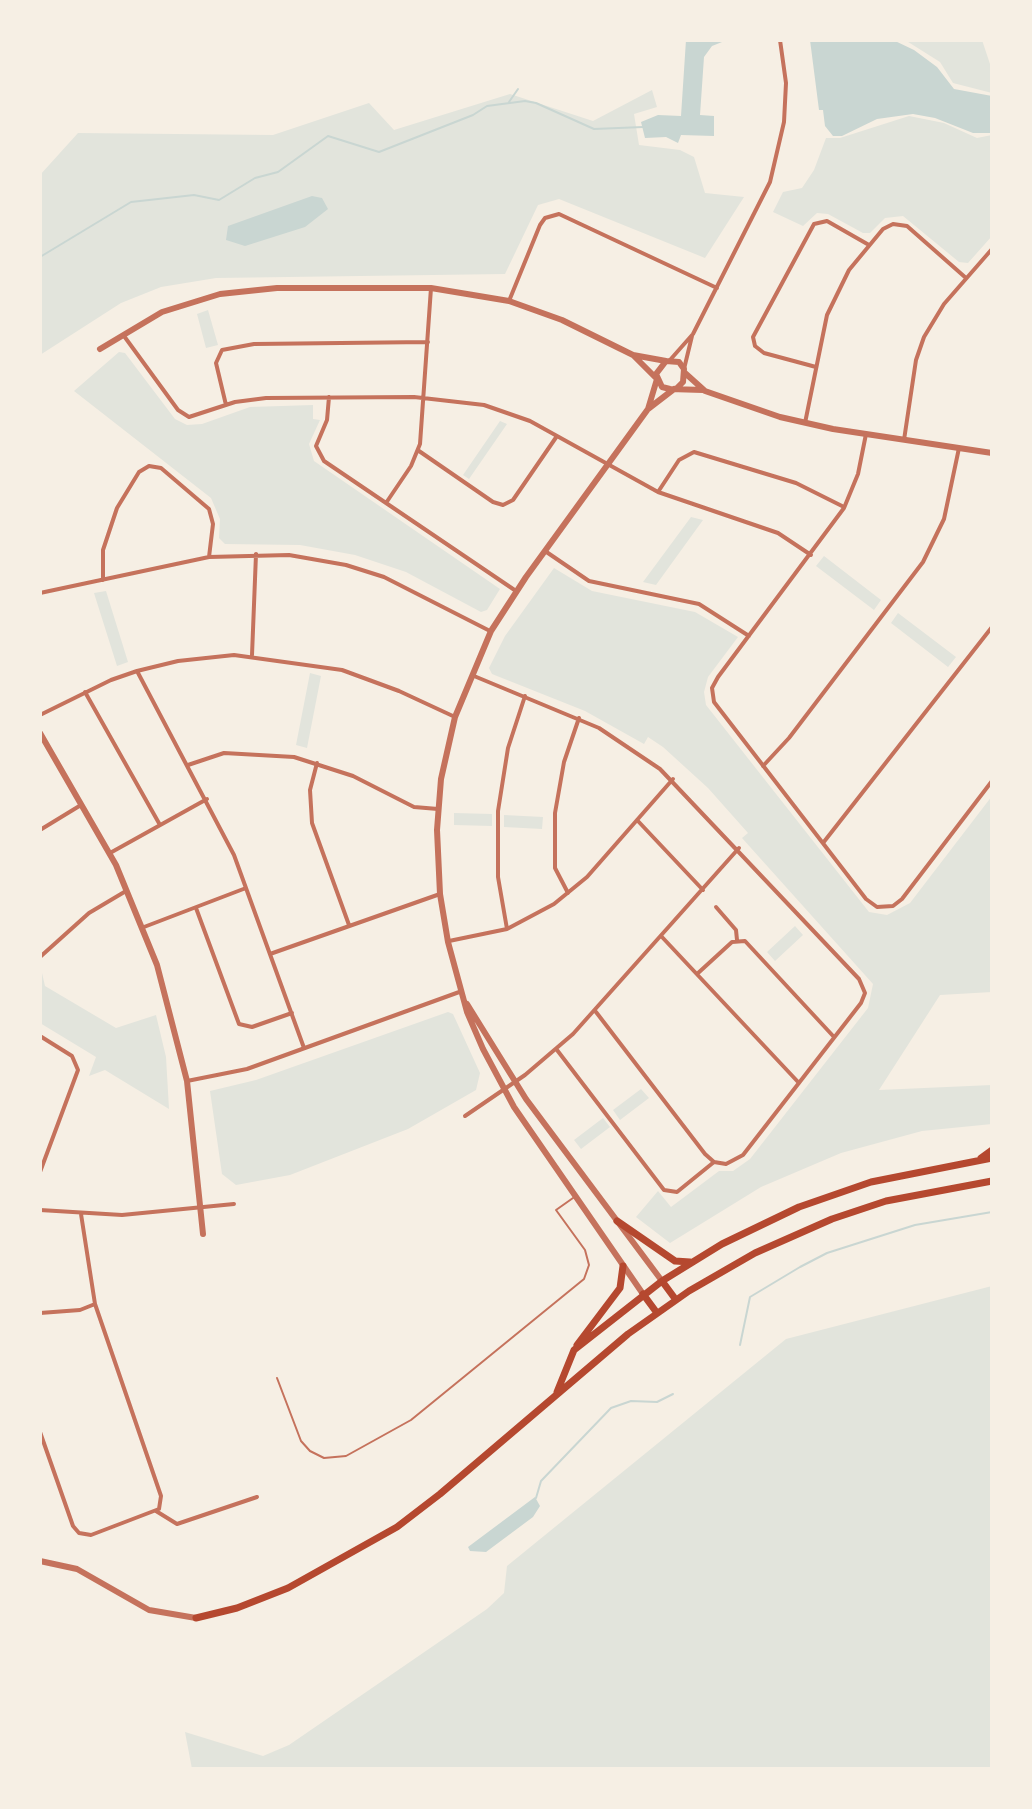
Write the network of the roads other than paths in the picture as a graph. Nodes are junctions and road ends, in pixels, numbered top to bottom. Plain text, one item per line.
1 (780, 40) edge
2 (869, 245) junction
3 (992, 249) edge
4 (966, 278) junction
5 (431, 288) junction
6 (717, 288) junction
7 (509, 301) junction
8 (122, 333) junction
9 (693, 334) junction
10 (428, 342) junction
11 (100, 349) dead end
12 (633, 355) junction
13 (668, 360) junction
14 (816, 367) junction
15 (685, 371) junction
16 (656, 379) junction
17 (675, 389) junction
18 (705, 391) junction
19 (329, 397) junction
20 (424, 397) junction
21 (226, 405) junction
22 (648, 409) junction
23 (805, 423) junction
24 (866, 434) junction
25 (557, 436) junction
26 (904, 440) junction
27 (959, 448) junction
28 (418, 451) junction
29 (992, 453) edge
30 (607, 466) junction
31 (658, 492) junction
32 (386, 503) junction
33 (844, 508) junction
34 (544, 550) junction
35 (256, 554) junction
36 (811, 555) junction
37 (209, 557) junction
38 (103, 580) junction
39 (516, 591) junction
40 (40, 593) edge
41 (992, 627) edge
42 (491, 631) junction
43 (749, 636) junction
44 (252, 655) junction
45 (137, 671) junction
46 (470, 674) junction
47 (85, 692) junction
48 (525, 696) junction
49 (40, 715) edge
50 (455, 717) junction
51 (579, 718) junction
52 (40, 733) edge
53 (317, 763) junction
54 (188, 765) junction
55 (763, 766) junction
56 (673, 779) junction
57 (992, 781) edge
58 (207, 799) junction
59 (83, 804) junction
60 (438, 809) junction
61 (637, 820) junction
62 (160, 825) junction
63 (40, 830) edge
64 (823, 843) junction
65 (739, 848) junction
66 (110, 853) junction
67 (246, 888) junction
68 (128, 890) junction
69 (703, 890) junction
70 (568, 893) junction
71 (440, 894) junction
72 (716, 907) dead end
73 (196, 908) junction
74 (349, 925) junction
75 (144, 927) junction
76 (507, 929) junction
77 (662, 937) junction
78 (737, 940) junction
79 (448, 942) junction
80 (270, 954) junction
81 (40, 957) edge
82 (697, 974) junction
83 (462, 991) junction
84 (467, 1004) junction
85 (596, 1012) junction
86 (292, 1013) junction
87 (40, 1036) edge
88 (834, 1037) junction
89 (304, 1048) junction
90 (557, 1049) junction
91 (187, 1081) junction
92 (515, 1083) junction
93 (799, 1083) junction
94 (504, 1090) junction
95 (465, 1116) dead end
96 (992, 1150) edge
97 (992, 1158) edge
98 (979, 1159) junction
99 (714, 1162) junction
100 (40, 1172) edge
101 (992, 1181) edge
102 (577, 1195) junction
103 (234, 1204) dead end
104 (200, 1208) junction
105 (40, 1210) edge
106 (81, 1214) junction
107 (617, 1221) junction
108 (203, 1234) dead end
109 (690, 1262) junction
110 (623, 1266) junction
111 (662, 1281) junction
112 (643, 1294) junction
113 (676, 1300) junction
114 (95, 1304) junction
115 (40, 1313) edge
116 (657, 1313) junction
117 (574, 1350) junction
118 (277, 1378) dead end
119 (551, 1400) junction
120 (40, 1432) edge
121 (257, 1497) dead end
122 (156, 1511) junction
123 (40, 1561) edge
124 (196, 1618) joint

1 - 6 street
2 - 4 street
2 - 14 street
2 - 14 street
3 - 4 street
4 - 26 street
5 - 7 street
5 - 8 street
5 - 10 street
6 - 7 street
6 - 9 street
7 - 12 street
8 - 11 street
8 - 21 street
9 - 13 street
9 - 15 street
10 - 20 street
10 - 21 street
12 - 13 street
12 - 16 street
13 - 15 street
13 - 16 street
14 - 23 street
15 - 17 street
15 - 18 street
16 - 17 street
16 - 22 street
17 - 18 street
17 - 22 street
18 - 23 street
19 - 20 street
19 - 21 street
19 - 32 street
20 - 25 street
20 - 28 street
22 - 30 street
23 - 24 street
24 - 26 street
24 - 33 street
25 - 28 street
25 - 30 street
26 - 27 street
27 - 29 street
27 - 55 street
28 - 32 street
30 - 31 street
30 - 34 street
31 - 33 street
31 - 36 street
32 - 39 street
33 - 36 street
34 - 39 street
34 - 43 street
35 - 37 street
35 - 42 street
35 - 44 street
36 - 43 street
37 - 38 street
37 - 38 street
38 - 40 street
39 - 42 street
41 - 64 street
42 - 46 street
43 - 55 street
44 - 45 street
44 - 50 street
45 - 47 street
45 - 54 street
46 - 48 street
46 - 50 street
47 - 49 street
47 - 62 street
48 - 51 street
48 - 76 street
50 - 60 street
51 - 56 street
51 - 70 street
52 - 59 street
53 - 54 street
53 - 60 street
53 - 74 street
54 - 58 street
55 - 64 street
56 - 61 street
56 - 65 street
57 - 64 street
58 - 62 street
58 - 67 street
59 - 63 street
59 - 66 street
60 - 71 street
61 - 69 street
61 - 70 street
62 - 66 street
65 - 69 street
65 - 88 street
66 - 68 street
67 - 73 street
67 - 80 street
68 - 75 street
68 - 81 street
69 - 77 street
70 - 76 street
71 - 74 street
71 - 79 street
72 - 78 street
73 - 75 street
73 - 86 street
74 - 80 street
75 - 91 street
76 - 79 street
77 - 82 street
77 - 85 street
78 - 82 street
78 - 88 street
79 - 83 street
80 - 86 street
82 - 93 street
83 - 84 street
83 - 89 street
84 - 92 street
84 - 94 street
85 - 90 street
85 - 99 street
86 - 89 street
87 - 100 street
88 - 93 street
89 - 91 street
90 - 92 street
90 - 99 street
91 - 104 street
92 - 94 street
92 - 107 street
93 - 99 street
94 - 95 street
94 - 102 street
96 - 98 main road
97 - 98 main road
98 - 109 main road
101 - 113 main road
102 - 110 street
102 - 118 lane
103 - 104 street
104 - 106 street
104 - 108 street
105 - 106 street
106 - 114 street
107 - 109 main road
107 - 111 street
109 - 111 main road
110 - 112 street
110 - 117 main road
111 - 112 main road
111 - 113 main road
112 - 116 main road
112 - 117 main road
113 - 116 main road
114 - 115 street
114 - 122 street
116 - 119 main road
117 - 119 main road
119 - 124 main road
120 - 122 street
121 - 122 street
123 - 124 street

